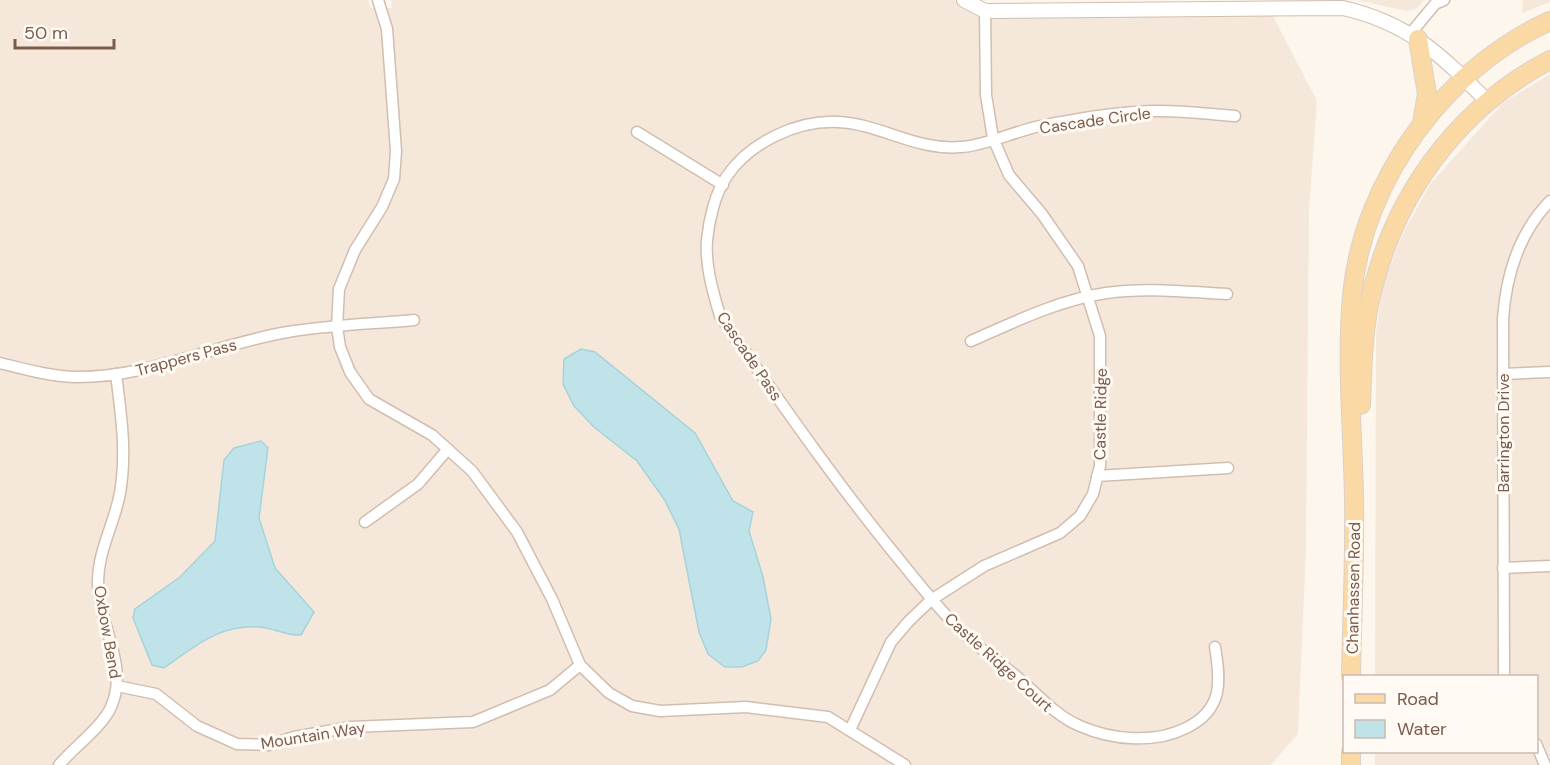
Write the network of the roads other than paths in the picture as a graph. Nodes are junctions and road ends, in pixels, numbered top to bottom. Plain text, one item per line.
1 (378, 0) edge
2 (964, 0) edge
3 (1444, 0) edge
4 (985, 11) junction
5 (1550, 21) edge
6 (1415, 36) junction
7 (1550, 60) edge
8 (1464, 78) junction
9 (1487, 101) junction
10 (1235, 116) dead end
11 (1422, 125) junction
12 (637, 132) dead end
13 (993, 138) junction
14 (723, 185) junction
15 (1550, 201) edge
16 (1227, 294) dead end
17 (1089, 297) junction
18 (414, 320) dead end
19 (337, 327) junction
20 (971, 340) dead end
21 (0, 363) edge
22 (1550, 372) edge
23 (116, 374) junction
24 (1503, 374) junction
25 (448, 449) junction
26 (1228, 468) dead end
27 (1097, 476) junction
28 (1354, 500) junction
29 (365, 522) dead end
30 (1550, 566) edge
31 (1503, 568) junction
32 (932, 600) junction
33 (1215, 647) dead end
34 (580, 664) junction
35 (1352, 675) edge
36 (1504, 675) edge
37 (117, 686) junction
38 (850, 730) junction
39 (1538, 749) edge
40 (59, 765) edge
41 (905, 765) edge
42 (1545, 765) edge

1 - 19 street
2 - 4 street
3 - 6 street
4 - 6 street
4 - 13 street, Castle Ridge
5 - 8 main road
6 - 8 street
6 - 11 main road
7 - 9 main road
8 - 9 street
8 - 11 main road
9 - 28 main road
10 - 13 street, Cascade Circle
11 - 28 main road
12 - 14 street
13 - 14 street, Cascade Pass
13 - 17 street, Castle Ridge
14 - 32 street, Cascade Pass
15 - 24 street, Barrington Drive
16 - 17 street
17 - 20 street
17 - 27 street, Castle Ridge
18 - 19 street, Trappers Pass
19 - 23 street, Trappers Pass
19 - 25 street
21 - 23 street, Trappers Pass
22 - 24 street
23 - 37 street, Oxbow Bend
24 - 31 street, Barrington Drive
25 - 29 street
25 - 34 street
26 - 27 street
27 - 32 street, Castle Ridge
28 - 35 main road, Chanhassen Road
30 - 31 street
31 - 36 street, Barrington Drive
32 - 33 street, Castle Ridge Court
32 - 38 street, Castle Ridge
34 - 37 street, Mountain Way
34 - 38 street
37 - 40 street, Oxbow Bend
38 - 41 street
39 - 42 street

